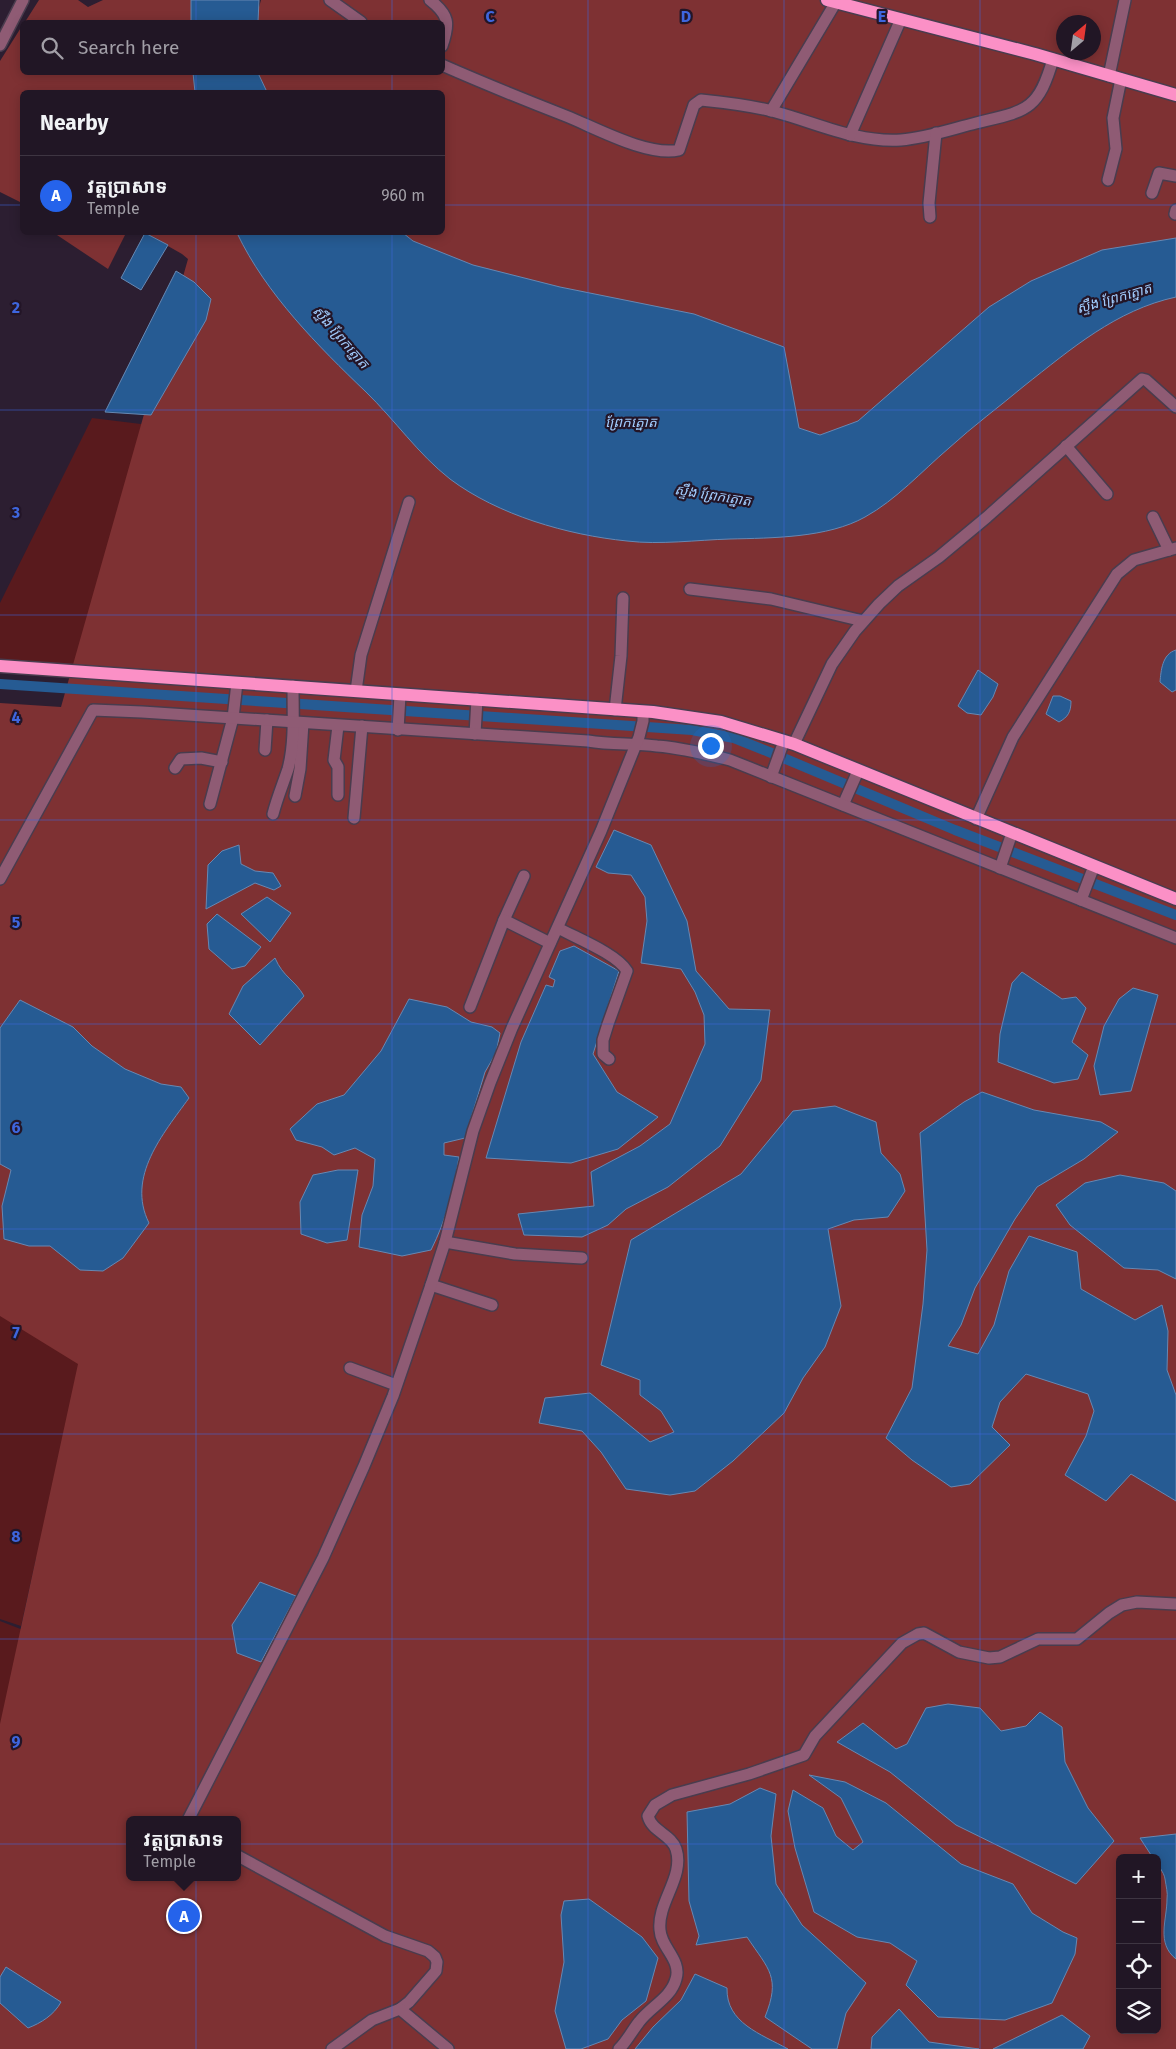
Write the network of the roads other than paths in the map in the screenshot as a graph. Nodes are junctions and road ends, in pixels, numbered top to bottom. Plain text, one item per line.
1 (22, 0) edge
2 (330, 0) edge
3 (430, 0) edge
4 (1124, 0) edge
5 (831, 1) edge
6 (901, 19) junction
7 (358, 20) edge
8 (445, 29) edge
9 (0, 45) edge
10 (1053, 59) junction
11 (445, 66) edge
12 (1115, 78) junction
13 (1176, 95) edge
14 (771, 111) junction
15 (936, 133) junction
16 (850, 135) junction
17 (1176, 176) edge
18 (1108, 180) dead end
19 (1152, 193) dead end
20 (930, 217) dead end
21 (1176, 407) edge
22 (1066, 446) junction
23 (1108, 494) dead end
24 (409, 502) dead end
25 (1153, 517) dead end
26 (1172, 549) edge
27 (690, 588) dead end
28 (623, 598) dead end
29 (863, 621) junction
30 (0, 666) edge
31 (236, 688) junction
32 (356, 691) junction
33 (293, 693) junction
34 (477, 699) junction
35 (400, 700) junction
36 (615, 710) junction
37 (234, 715) junction
38 (643, 716) junction
39 (267, 720) junction
40 (296, 720) junction
41 (338, 726) junction
42 (362, 726) junction
43 (398, 726) junction
44 (475, 734) junction
45 (637, 742) junction
46 (789, 743) junction
47 (265, 750) dead end
48 (222, 762) junction
49 (175, 768) dead end
50 (856, 776) junction
51 (771, 777) junction
52 (338, 795) dead end
53 (295, 796) dead end
54 (845, 801) junction
55 (210, 804) dead end
56 (273, 814) dead end
57 (354, 818) dead end
58 (976, 818) junction
59 (1012, 833) junction
60 (1094, 866) junction
61 (1000, 868) junction
62 (524, 876) dead end
63 (0, 879) edge
64 (1083, 896) junction
65 (1176, 899) edge
66 (504, 920) junction
67 (558, 928) junction
68 (1176, 938) edge
69 (550, 943) junction
70 (470, 1007) dead end
71 (608, 1059) dead end
72 (445, 1242) junction
73 (582, 1258) dead end
74 (431, 1285) junction
75 (492, 1305) dead end
76 (350, 1368) dead end
77 (396, 1385) junction
78 (1176, 1604) edge
79 (190, 1816) edge
80 (241, 1858) edge
81 (400, 2009) junction
82 (332, 2049) edge
83 (448, 2049) edge
84 (619, 2049) edge

1 - 9 street
2 - 7 street
3 - 8 street
4 - 12 street
5 - 6 main road
5 - 14 street
6 - 10 main road
6 - 16 street
10 - 12 main road
10 - 15 street
11 - 14 street
12 - 13 main road
12 - 18 street
14 - 16 street
15 - 16 street
15 - 20 street
17 - 19 street
21 - 22 street
22 - 23 street
22 - 29 street
24 - 32 street
25 - 26 street
26 - 58 street
27 - 29 street
28 - 36 street
29 - 46 street
30 - 31 main road
31 - 33 main road
31 - 37 street
32 - 33 main road
32 - 35 main road
33 - 40 street
34 - 35 main road
34 - 36 main road
34 - 44 street
35 - 43 street
36 - 38 main road
37 - 39 street
37 - 48 street
37 - 63 street
38 - 45 street
38 - 46 main road
39 - 40 street
39 - 47 street
40 - 41 street
40 - 53 street
40 - 56 street
41 - 42 street
41 - 52 street
42 - 43 street
42 - 57 street
43 - 44 street
44 - 45 street
45 - 51 street
45 - 67 street
46 - 50 main road
46 - 51 street
48 - 49 street
48 - 55 street
50 - 54 street
50 - 58 main road
51 - 54 street
54 - 61 street
58 - 59 main road
59 - 60 main road
59 - 61 street
60 - 64 street
60 - 65 main road
61 - 64 street
62 - 66 street
64 - 68 street
66 - 69 street
66 - 70 street
67 - 69 street
67 - 71 street
69 - 72 street
72 - 73 street
72 - 74 street
74 - 75 street
74 - 77 street
76 - 77 street
77 - 79 street
78 - 84 street
80 - 81 street
81 - 82 street
81 - 83 street

